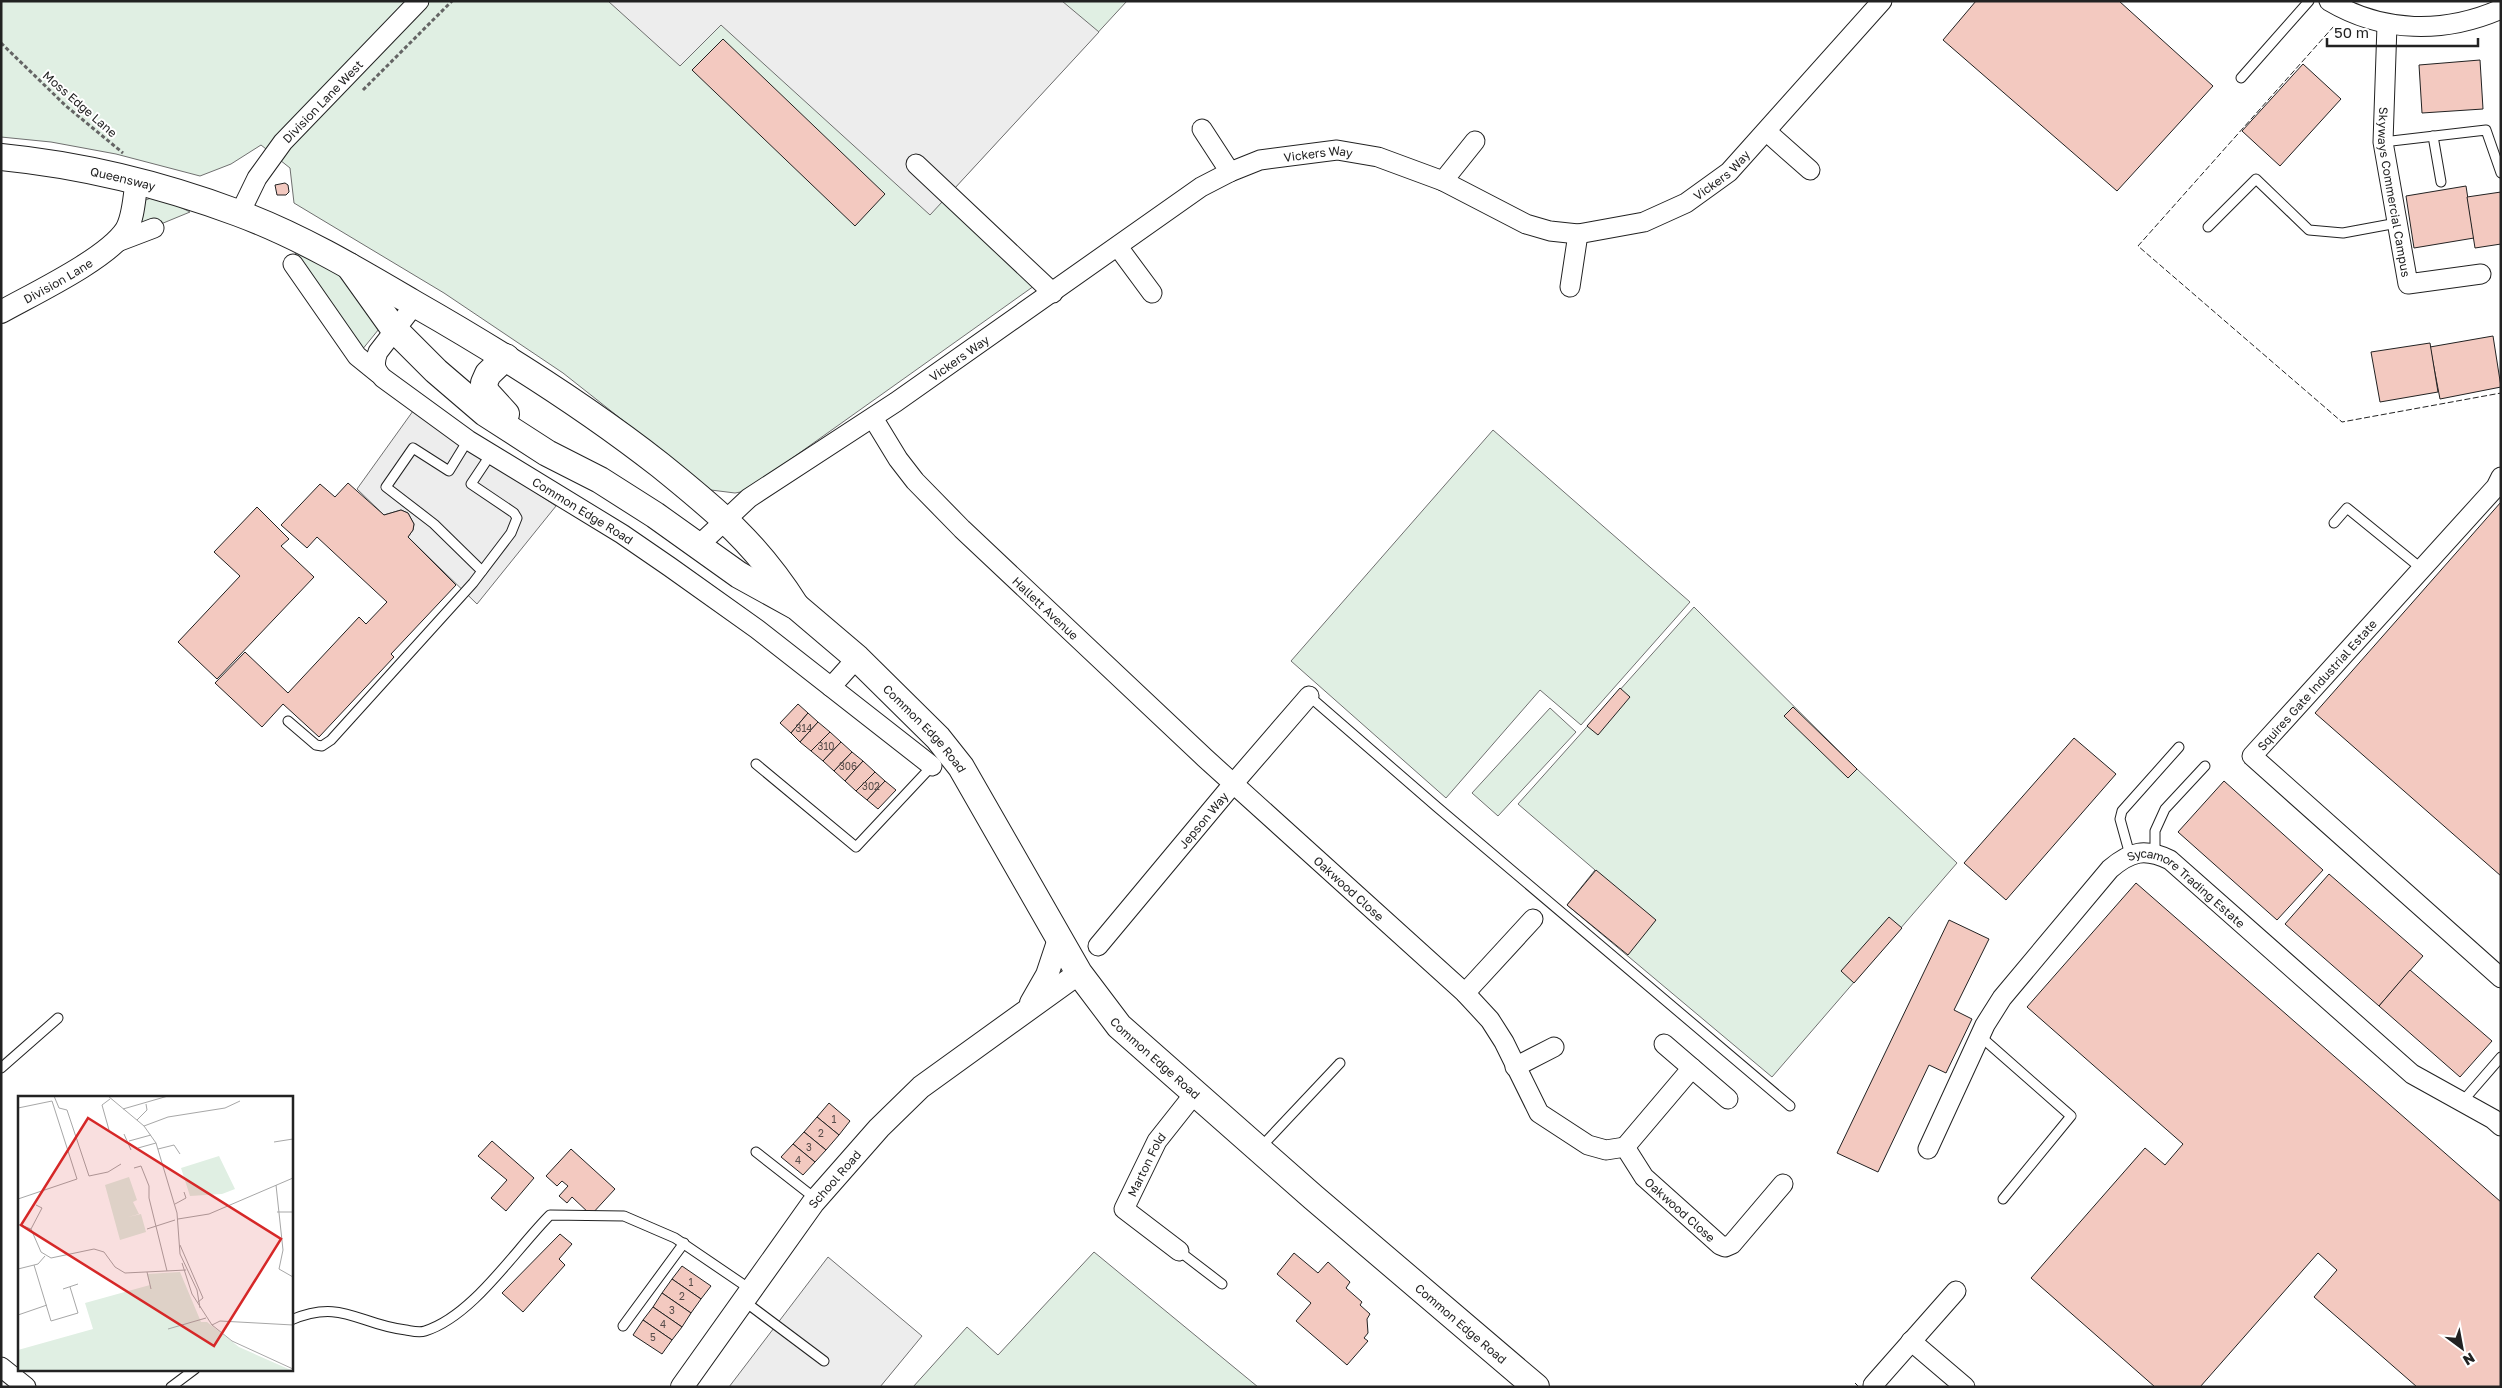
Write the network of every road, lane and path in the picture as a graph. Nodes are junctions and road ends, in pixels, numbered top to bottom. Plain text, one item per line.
1 (419, 1) edge
2 (1882, 1) edge
3 (2309, 1) edge
4 (2329, 1) edge
5 (2501, 9) edge
6 (2388, 25) junction
7 (1, 43) edge
8 (2241, 78) dead end
9 (1202, 129) dead end
10 (1767, 132) junction
11 (2434, 136) junction
12 (1475, 141) dead end
13 (2383, 142) junction
14 (125, 154) dead end
15 (1, 157) edge
16 (916, 164) dead end
17 (1810, 170) dead end
18 (1230, 172) junction
19 (2501, 173) edge
20 (137, 181) junction
21 (1443, 181) junction
22 (2441, 182) dead end
23 (240, 213) junction
24 (2397, 223) junction
25 (2208, 227) dead end
26 (154, 228) dead end
27 (1578, 234) junction
28 (111, 245) junction
29 (1118, 247) junction
30 (293, 264) dead end
31 (349, 266) junction
32 (2481, 274) dead end
33 (1570, 287) dead end
34 (1053, 293) junction
35 (1152, 293) dead end
36 (415, 304) junction
37 (1, 312) edge
38 (394, 329) junction
39 (506, 356) junction
40 (378, 373) junction
41 (873, 418) junction
42 (468, 440) junction
43 (491, 454) junction
44 (565, 460) junction
45 (2501, 477) edge
46 (749, 498) junction
47 (726, 519) junction
48 (2334, 523) dead end
49 (699, 545) junction
50 (2422, 569) junction
51 (482, 571) junction
52 (797, 607) junction
53 (857, 658) junction
54 (831, 687) junction
55 (1309, 696) joint
56 (288, 721) dead end
57 (2178, 748) dead end
58 (756, 764) dead end
59 (932, 766) joint
60 (2205, 766) dead end
61 (1233, 784) junction
62 (2155, 853) junction
63 (2130, 855) junction
64 (1533, 919) dead end
65 (1059, 939) junction
66 (1098, 946) dead end
67 (1079, 972) junction
68 (2501, 978) edge
69 (1465, 994) junction
70 (1026, 1010) junction
71 (58, 1018) dead end
72 (1980, 1036) junction
73 (1664, 1044) dead end
74 (1554, 1048) dead end
75 (2501, 1056) edge
76 (1340, 1063) dead end
77 (1515, 1067) junction
78 (1, 1068) edge
79 (1692, 1068) junction
80 (1195, 1093) junction
81 (1728, 1099) dead end
82 (2462, 1102) junction
83 (1790, 1106) dead end
84 (2501, 1126) edge
85 (1625, 1147) junction
86 (1259, 1149) junction
87 (1928, 1149) dead end
88 (756, 1152) dead end
89 (1783, 1184) dead end
90 (816, 1199) junction
91 (2003, 1199) dead end
92 (684, 1243) junction
93 (1179, 1251) joint
94 (1222, 1284) dead end
95 (1956, 1291) dead end
96 (747, 1295) junction
97 (292, 1320) edge
98 (623, 1326) dead end
99 (1911, 1341) junction
100 (824, 1361) dead end
101 (194, 1370) edge
102 (4, 1372) edge
103 (1872, 1385) dead end
104 (26, 1387) edge
105 (171, 1387) edge
106 (682, 1387) edge
107 (1536, 1387) edge
108 (1965, 1387) edge

1 - 23 street, Division Lane West
2 - 10 street, Vickers Way
3 - 8 lane
4 - 6 street
5 - 6 street
6 - 13 street, Skyways Commercial Campus
7 - 14 path, Moss Edge Lane
9 - 18 street
10 - 17 street
10 - 27 street, Vickers Way
11 - 13 lane
11 - 19 lane
11 - 22 lane
12 - 21 street
13 - 24 street, Skyways Commercial Campus
15 - 20 main road, Queensway
16 - 34 street
18 - 21 street, Vickers Way
18 - 29 street, Vickers Way
20 - 23 main road, Queensway
20 - 28 street, Division Lane
21 - 27 street, Vickers Way
23 - 31 main road, Common Edge Road
24 - 25 lane
24 - 32 street, Skyways Commercial Campus
26 - 28 street, Division Lane
27 - 33 street
28 - 37 street, Division Lane
29 - 34 street, Vickers Way
29 - 35 street
30 - 40 street, Common Edge Road
31 - 36 main road, Common Edge Road
31 - 38 main road, Common Edge Road
34 - 41 street, Vickers Way
36 - 38 street
36 - 39 main road, Common Edge Road
38 - 40 street
38 - 44 main road, Common Edge Road
39 - 44 main road
39 - 47 main road, Common Edge Road
40 - 42 street, Common Edge Road
41 - 46 street, Vickers Way
41 - 61 street, Hallett Avenue
42 - 43 street, Common Edge Road
42 - 51 lane
43 - 51 lane
43 - 54 street, Common Edge Road
44 - 49 main road, Common Edge Road
45 - 50 street, Squires Gate Industrial Estate
46 - 47 street, Vickers Way
46 - 47 street
47 - 49 street
47 - 52 main road, Common Edge Road
48 - 50 lane
49 - 52 main road, Common Edge Road
50 - 68 street, Squires Gate Industrial Estate
51 - 56 lane
52 - 53 main road, Common Edge Road
53 - 54 street
53 - 65 main road, Common Edge Road
54 - 59 street, Common Edge Road
55 - 61 street, Jepson Way
55 - 83 lane
57 - 63 lane
58 - 59 lane
60 - 62 lane
61 - 66 street, Jepson Way
61 - 69 street, Oakwood Close
62 - 63 street, Sycamore Trading Estate
62 - 82 street, Sycamore Trading Estate
63 - 72 street, Sycamore Trading Estate
64 - 69 street
65 - 67 main road, Common Edge Road
65 - 70 street, School Road
67 - 70 street, School Road
67 - 80 main road, Common Edge Road
69 - 77 street, Oakwood Close
70 - 90 street, School Road
71 - 78 lane
72 - 87 street, Sycamore Trading Estate
72 - 91 lane
73 - 79 street
74 - 77 street
75 - 82 lane
76 - 86 lane
77 - 85 street, Oakwood Close
79 - 81 street
79 - 85 street
80 - 86 main road, Common Edge Road
80 - 93 street, Marton Fold
82 - 84 street, Sycamore Trading Estate
85 - 89 street, Oakwood Close
86 - 107 main road, Common Edge Road
88 - 90 lane
90 - 96 street, School Road
92 - 96 lane
92 - 97 lane
92 - 98 lane
93 - 94 lane
95 - 99 street
96 - 100 lane
96 - 106 street, School Road
99 - 103 street
99 - 108 street
101 - 105 lane
102 - 104 street

